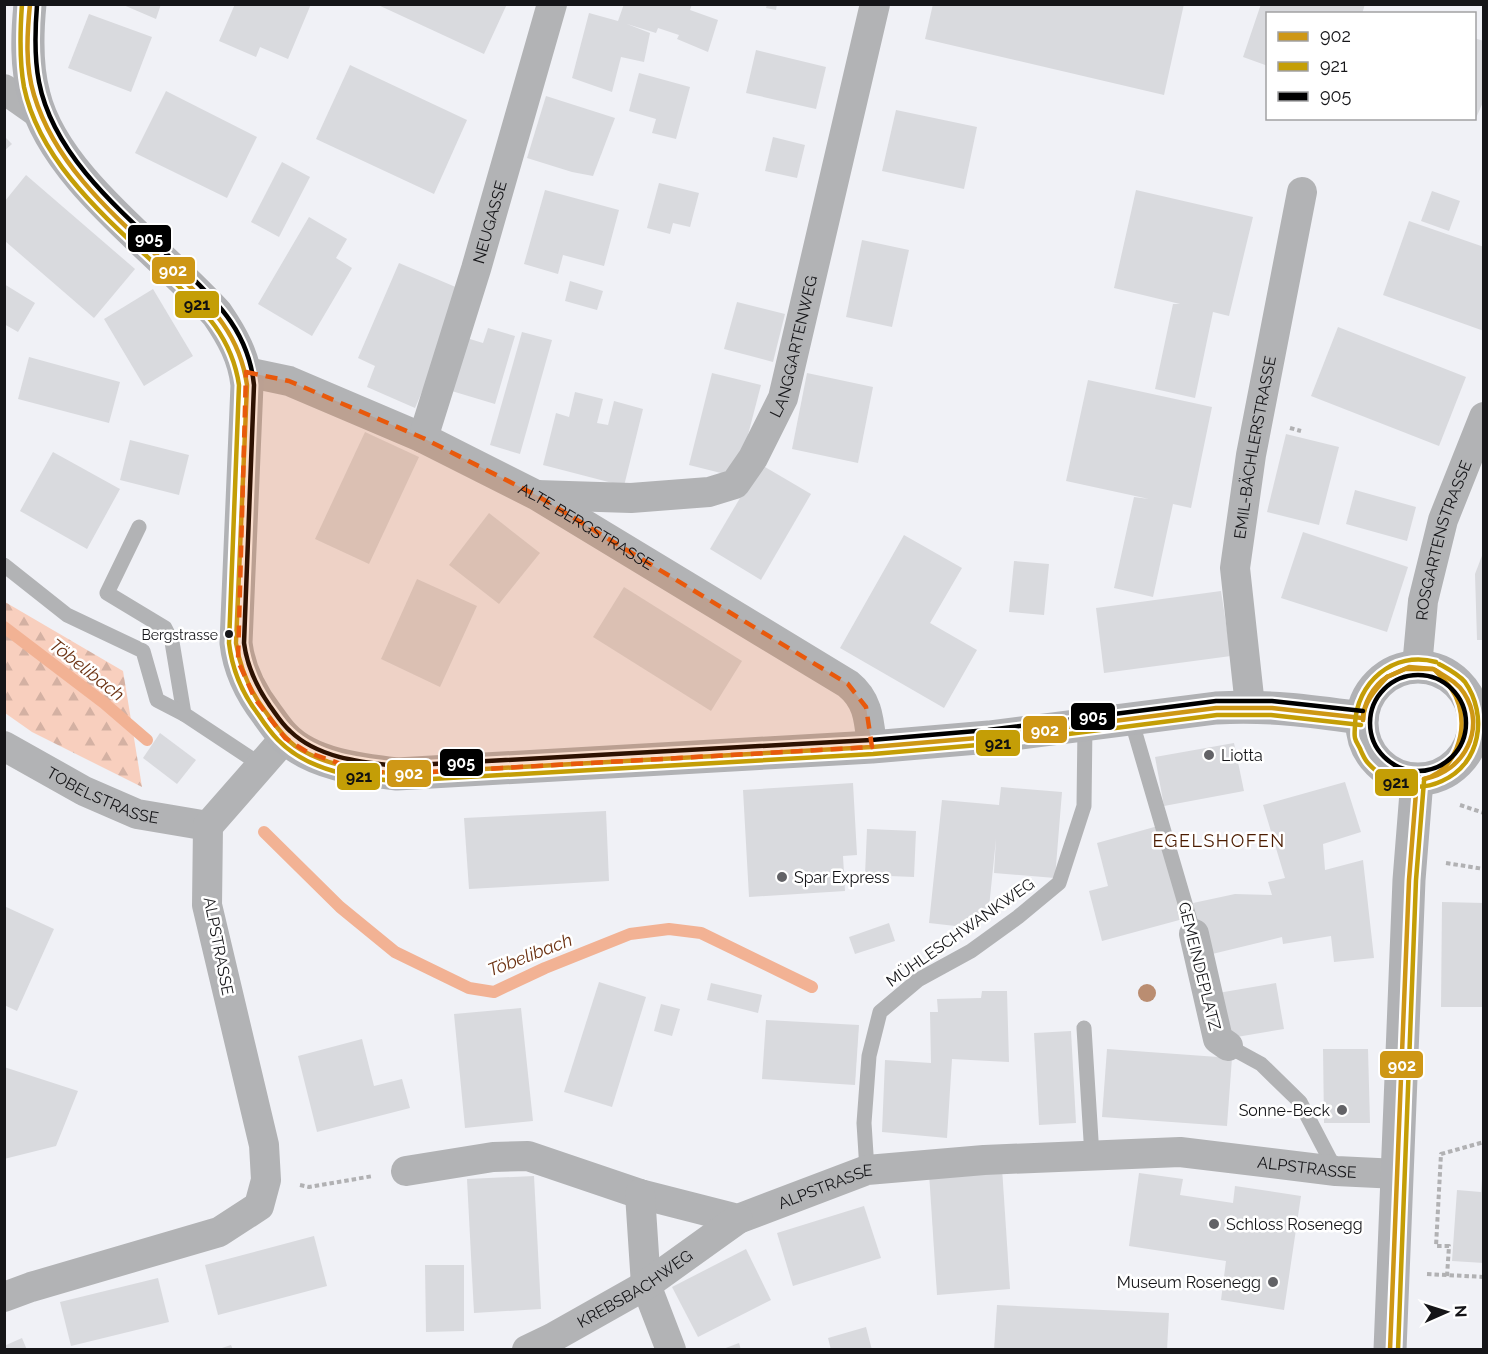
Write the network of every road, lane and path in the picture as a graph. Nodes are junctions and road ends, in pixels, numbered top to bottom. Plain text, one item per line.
1 (30, 4) edge
2 (552, 4) edge
3 (875, 4) edge
4 (4, 89) edge
5 (40, 115) junction
6 (1302, 192) dead end
7 (246, 372) junction
8 (1484, 417) edge
9 (423, 438) junction
10 (536, 495) junction
11 (139, 527) dead end
12 (4, 565) edge
13 (1417, 667) junction
14 (1250, 706) junction
15 (184, 714) junction
16 (1479, 717) edge
17 (1362, 718) junction
18 (1131, 719) junction
19 (1085, 725) junction
20 (285, 738) junction
21 (4, 746) edge
22 (872, 747) junction
23 (261, 765) junction
24 (1417, 780) junction
25 (1460, 805) dead end
26 (1484, 813) edge
27 (208, 826) junction
28 (1444, 863) dead end
29 (1484, 870) edge
30 (1194, 934) joint
31 (1084, 1028) dead end
32 (1228, 1046) joint
33 (1484, 1142) edge
34 (1092, 1156) junction
35 (867, 1170) junction
36 (406, 1171) joint
37 (1336, 1172) junction
38 (1398, 1174) junction
39 (266, 1180) junction
40 (640, 1194) junction
41 (738, 1220) junction
42 (1417, 1274) dead end
43 (1447, 1276) junction
44 (1484, 1278) edge
45 (646, 1285) junction
46 (4, 1297) edge
47 (527, 1350) edge
48 (671, 1350) edge
49 (1390, 1350) edge

1 - 5 main road
2 - 9 street, NEUGASSE
3 - 10 street, LANGGARTENWEG
4 - 5 street
5 - 7 main road
6 - 14 street, EMIL-BÄCHLERSTRASSE
7 - 9 street, ALTE BERGSTRASSE
7 - 20 main road
8 - 13 street, ROSGARTENSTRASSE
9 - 10 street, ALTE BERGSTRASSE
10 - 22 street, ALTE BERGSTRASSE
11 - 15 lane
12 - 15 lane
13 - 16 main road
13 - 17 main road
14 - 17 main road
14 - 18 main road
15 - 23 lane
16 - 24 main road
17 - 24 main road
18 - 19 main road
18 - 30 lane, GEMEINDEPLATZ
19 - 22 main road
19 - 35 lane, MÜHLESCHWANKWEG
20 - 22 main road
20 - 23 street
21 - 27 street, TOBELSTRASSE
23 - 27 street
24 - 38 main road
25 - 26 path
27 - 39 street, ALPSTRASSE
28 - 29 path
30 - 32 street, GEMEINDEPLATZ
31 - 34 lane
32 - 37 lane, GEMEINDEPLATZ
33 - 43 path
34 - 35 street, ALPSTRASSE
34 - 37 street, ALPSTRASSE
35 - 41 street, ALPSTRASSE
36 - 39 path
36 - 40 street
37 - 38 street, ALPSTRASSE
38 - 49 main road
39 - 46 street, ALPSTRASSE
40 - 41 street
40 - 45 street
41 - 45 street, KREBSBACHWEG
42 - 43 path
43 - 44 path
45 - 47 street, KREBSBACHWEG
45 - 48 street

